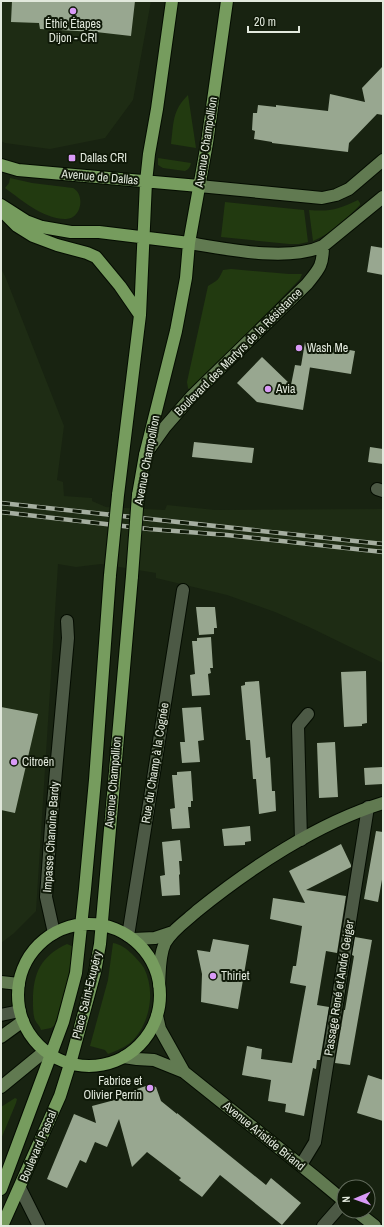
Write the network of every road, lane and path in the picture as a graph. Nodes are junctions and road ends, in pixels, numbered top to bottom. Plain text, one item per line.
1 (172, 1) edge
2 (227, 1) edge
3 (383, 160) edge
4 (1, 165) edge
5 (146, 182) junction
6 (199, 186) junction
7 (382, 199) edge
8 (1, 205) edge
9 (1, 209) edge
10 (143, 238) junction
11 (189, 243) junction
12 (323, 246) junction
13 (140, 315) junction
14 (145, 455) junction
15 (183, 590) dead end
16 (67, 621) dead end
17 (308, 714) dead end
18 (383, 803) edge
19 (368, 808) junction
20 (301, 840) junction
21 (82, 924) junction
22 (101, 925) junction
23 (172, 932) junction
24 (54, 933) junction
25 (131, 938) junction
26 (1, 982) edge
27 (19, 984) junction
28 (159, 985) junction
29 (1, 1014) edge
30 (21, 1016) junction
31 (157, 1016) junction
32 (1, 1037) edge
33 (48, 1053) junction
34 (124, 1058) junction
35 (70, 1064) junction
36 (184, 1072) junction
37 (1, 1087) edge
38 (301, 1165) junction
39 (20, 1188) junction
40 (1, 1189) edge
41 (336, 1195) edge
42 (336, 1211) edge
43 (366, 1219) edge
44 (2, 1226) edge
45 (39, 1226) edge
46 (323, 1226) edge
47 (375, 1226) edge

1 - 5 main road, Avenue Champollion
2 - 6 main road, Avenue Champollion
3 - 6 main road
4 - 5 main road, Avenue de Dallas
5 - 6 main road, Avenue de Dallas
5 - 10 main road, Avenue Champollion
6 - 11 main road, Avenue Champollion
7 - 12 main road
8 - 10 main road
9 - 13 main road
10 - 11 main road
10 - 13 main road, Avenue Champollion
11 - 12 main road
11 - 14 main road, Avenue Champollion
12 - 14 main road, Boulevard des Martyrs de la Résistance
13 - 21 main road, Avenue Champollion, bridge
14 - 22 main road, Avenue Champollion, bridge
15 - 25 street, Rue du Champ à la Cognée
16 - 24 street, Impasse Chanoine Bardy
17 - 20 street
18 - 19 main road
19 - 20 main road
19 - 38 street, Passage René et André Geiger
20 - 23 main road
21 - 22 main road
21 - 24 main road
21 - 33 main road, Place Saint-Exupéry
22 - 25 main road
22 - 35 main road, Place Saint-Exupéry
23 - 25 main road
23 - 28 main road
24 - 27 main road
25 - 28 main road
26 - 27 main road
27 - 30 main road
28 - 31 main road
29 - 30 street
30 - 32 main road
30 - 33 main road
31 - 34 main road
31 - 36 main road, Avenue Aristide Briand
33 - 35 main road
33 - 37 main road
33 - 40 main road, Boulevard Pascal
34 - 35 main road
34 - 36 main road, Avenue Aristide Briand
35 - 39 main road, Boulevard Pascal
36 - 38 main road, Avenue Aristide Briand
38 - 41 main road, Avenue Aristide Briand
39 - 44 main road, Boulevard Pascal
39 - 45 street
42 - 46 street
43 - 47 main road

